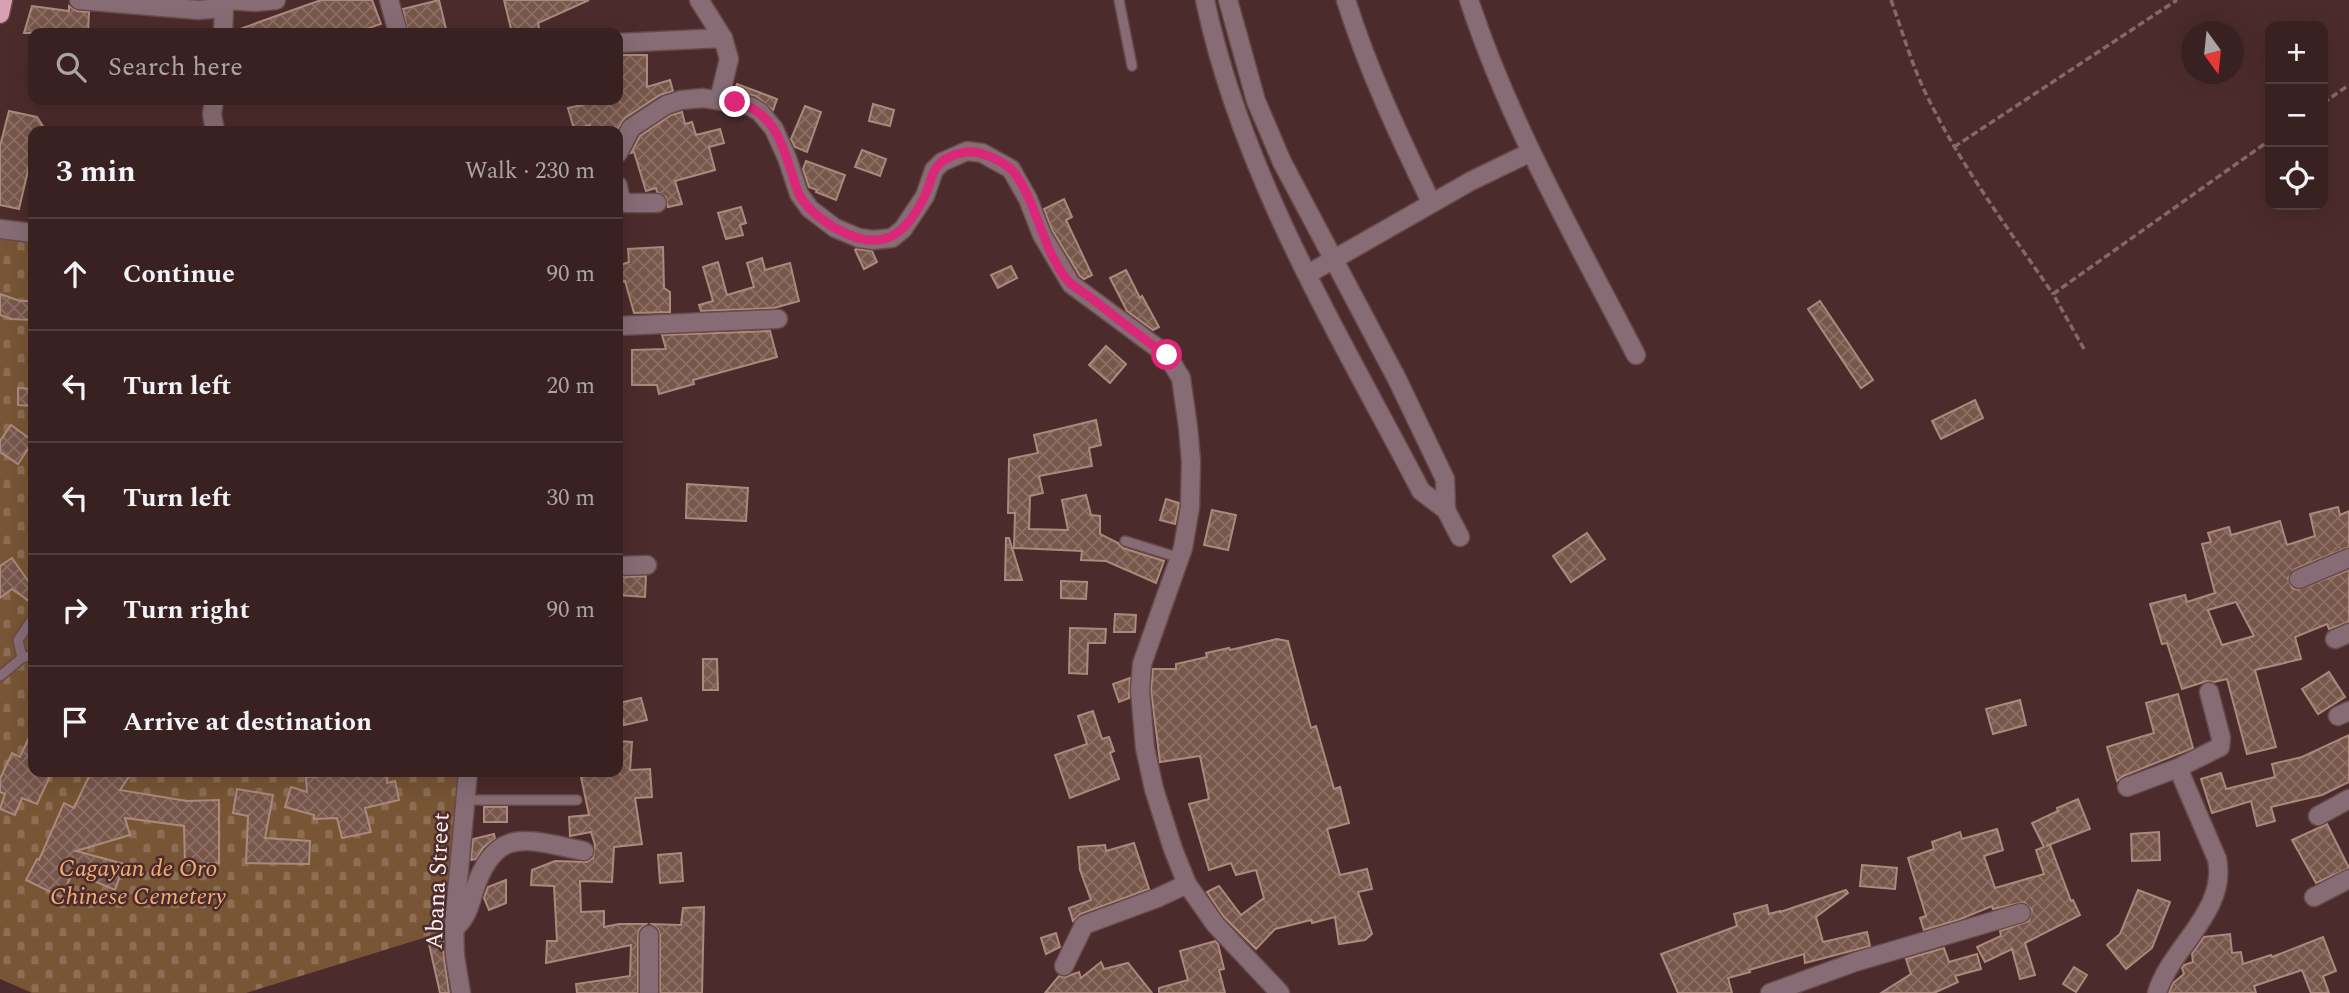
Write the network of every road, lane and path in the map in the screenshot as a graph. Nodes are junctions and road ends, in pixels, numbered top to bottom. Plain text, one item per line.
1 (3, 0) edge
2 (79, 0) edge
3 (276, 0) edge
4 (389, 0) edge
5 (699, 0) edge
6 (1119, 0) edge
7 (1205, 0) edge
8 (1228, 0) edge
9 (1346, 0) edge
10 (1469, 0) edge
11 (1891, 0) edge
12 (2177, 0) edge
13 (226, 2) edge
14 (0, 14) edge
15 (223, 28) edge
16 (397, 28) edge
17 (723, 38) junction
18 (623, 43) edge
19 (1132, 66) dead end
20 (2349, 85) edge
21 (719, 100) junction
22 (2328, 100) edge
23 (1256, 101) junction
24 (213, 105) edge
25 (1236, 113) junction
26 (214, 126) edge
27 (623, 143) edge
28 (2265, 144) edge
29 (1954, 147) junction
30 (1531, 152) junction
31 (623, 200) edge
32 (1431, 202) junction
33 (657, 203) dead end
34 (0, 229) edge
35 (28, 232) edge
36 (1333, 260) junction
37 (1308, 274) junction
38 (2053, 294) junction
39 (778, 319) dead end
40 (623, 326) edge
41 (2084, 349) dead end
42 (1636, 355) dead end
43 (1446, 510) junction
44 (1461, 537) dead end
45 (1125, 541) dead end
46 (1180, 558) junction
47 (2349, 558) edge
48 (647, 565) dead end
49 (623, 566) edge
50 (2299, 579) dead end
51 (28, 625) edge
52 (28, 656) edge
53 (22, 658) junction
54 (0, 676) edge
55 (2209, 692) dead end
56 (2178, 768) junction
57 (468, 777) edge
58 (2127, 787) dead end
59 (2349, 799) edge
60 (466, 800) junction
61 (578, 800) dead end
62 (2318, 816) dead end
63 (584, 851) dead end
64 (2349, 879) edge
65 (1187, 884) junction
66 (2314, 897) dead end
67 (2021, 913) dead end
68 (454, 929) junction
69 (649, 935) dead end
70 (1064, 966) dead end
71 (461, 993) edge
72 (649, 993) edge
73 (1280, 993) edge
74 (1770, 993) edge
75 (2157, 993) edge

1 - 14 main road
2 - 13 street
3 - 13 street
4 - 16 street
5 - 17 street
6 - 19 lane
7 - 25 street
8 - 23 street
9 - 32 street
10 - 30 street
11 - 29 path
12 - 29 path
13 - 15 street
17 - 18 street
17 - 21 street
20 - 22 path
21 - 27 street
21 - 46 street
23 - 25 street
23 - 36 street
24 - 26 street
25 - 37 street
28 - 38 path
29 - 38 path
30 - 32 street
30 - 42 street
31 - 33 street
32 - 36 street
34 - 35 street
36 - 37 street
36 - 43 street
37 - 43 street
38 - 41 path
39 - 40 street
43 - 44 street
45 - 46 lane
46 - 65 street
47 - 50 street
48 - 49 street
51 - 53 lane
52 - 53 lane
53 - 54 lane
55 - 56 street
56 - 58 street
56 - 75 street
57 - 60 street, Abana Street
59 - 62 street
60 - 61 lane
60 - 68 street, Abana Street
63 - 68 street
64 - 66 street
65 - 70 street
65 - 73 street
67 - 74 street
68 - 71 street, Abana Street
69 - 72 street

